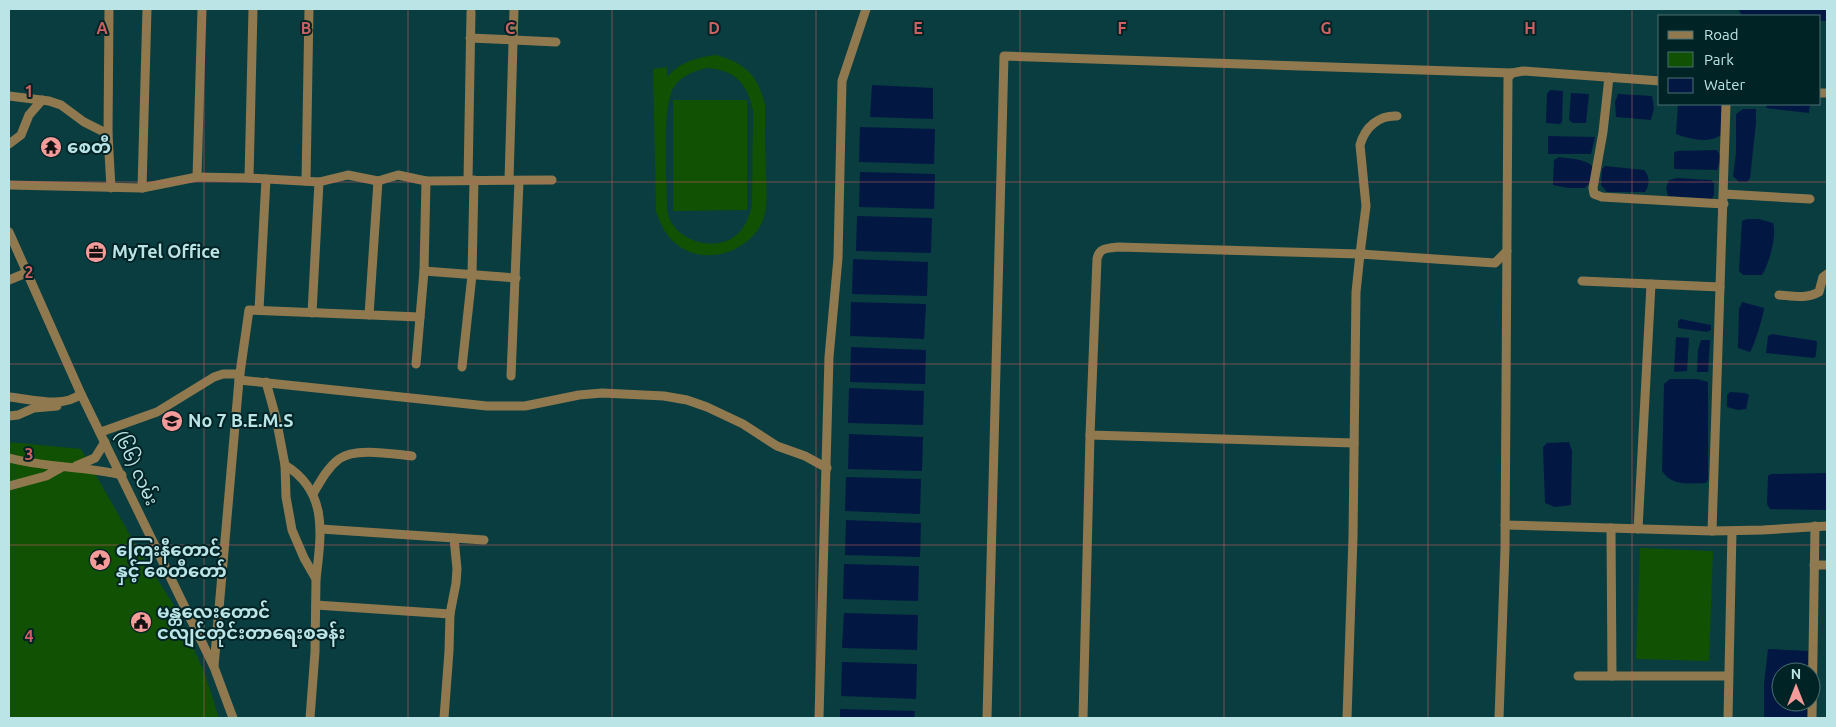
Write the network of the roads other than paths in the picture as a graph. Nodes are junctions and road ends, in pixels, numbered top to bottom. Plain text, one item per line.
1 (109, 9) edge
2 (147, 9) edge
3 (202, 9) edge
4 (253, 9) edge
5 (309, 9) edge
6 (514, 9) edge
7 (866, 9) edge
8 (471, 12) dead end
9 (470, 38) junction
10 (513, 39) junction
11 (556, 42) dead end
12 (1512, 73) junction
13 (1609, 77) junction
14 (1658, 81) edge
15 (9, 96) edge
16 (42, 100) junction
17 (1726, 105) edge
18 (1397, 116) dead end
19 (108, 134) junction
20 (9, 144) edge
21 (197, 177) junction
22 (249, 178) junction
23 (266, 179) junction
24 (471, 180) junction
25 (509, 180) junction
26 (552, 180) dead end
27 (306, 181) junction
28 (378, 181) junction
29 (426, 181) junction
30 (520, 181) junction
31 (319, 182) junction
32 (9, 185) edge
33 (110, 188) junction
34 (142, 188) junction
35 (1724, 194) junction
36 (1810, 199) dead end
37 (1724, 204) junction
38 (9, 232) edge
39 (1507, 250) junction
40 (1360, 254) junction
41 (424, 271) junction
42 (26, 272) junction
43 (472, 274) junction
44 (1827, 274) edge
45 (516, 278) junction
46 (9, 280) edge
47 (1582, 281) dead end
48 (1651, 284) junction
49 (1720, 287) junction
50 (1779, 295) dead end
51 (259, 310) junction
52 (312, 313) junction
53 (369, 315) junction
54 (420, 317) junction
55 (416, 364) dead end
56 (462, 367) dead end
57 (511, 376) dead end
58 (239, 377) junction
59 (266, 382) junction
60 (82, 394) junction
61 (9, 397) edge
62 (63, 402) junction
63 (9, 416) edge
64 (101, 432) junction
65 (1090, 435) junction
66 (105, 442) junction
67 (1354, 443) junction
68 (412, 456) dead end
69 (9, 458) edge
70 (285, 465) junction
71 (62, 467) junction
72 (74, 467) junction
73 (827, 468) junction
74 (122, 476) junction
75 (9, 486) edge
76 (313, 494) junction
77 (1505, 525) junction
78 (1815, 526) junction
79 (1827, 526) edge
80 (1611, 528) junction
81 (322, 529) junction
82 (1638, 529) junction
83 (1732, 530) junction
84 (1712, 531) junction
85 (454, 538) junction
86 (484, 540) dead end
87 (1814, 565) junction
88 (1827, 565) edge
89 (316, 580) junction
90 (316, 605) junction
91 (450, 614) junction
92 (214, 667) junction
93 (1578, 676) dead end
94 (1612, 676) junction
95 (1728, 676) junction
96 (233, 718) edge
97 (310, 718) edge
98 (444, 718) edge
99 (820, 718) edge
100 (987, 718) edge
101 (1084, 718) edge
102 (1347, 718) edge
103 (1499, 718) edge
104 (1728, 718) edge
105 (1812, 718) edge

1 - 19 street
2 - 34 street
3 - 21 street
4 - 22 street
5 - 27 street
6 - 10 street
7 - 73 street
8 - 9 street
9 - 10 street
9 - 24 street
10 - 11 street
10 - 25 street
12 - 13 street
12 - 39 street
12 - 100 street
13 - 14 street
13 - 37 street
15 - 16 street
16 - 19 street
16 - 20 street
17 - 35 street
18 - 40 street
19 - 33 street
21 - 22 street
21 - 34 street
22 - 23 street
23 - 27 street
23 - 51 street
24 - 25 street
24 - 29 street
24 - 43 street
25 - 30 street
26 - 30 street
27 - 31 street
28 - 29 street
28 - 31 street
28 - 53 street
29 - 41 street
30 - 45 street
31 - 52 street
32 - 33 street
33 - 34 street
35 - 36 street
35 - 37 street
37 - 49 street
38 - 42 street, (၆၆) လမ်း
39 - 40 street
39 - 77 street
40 - 65 street
40 - 67 street
41 - 43 street
41 - 54 street
42 - 46 street
42 - 60 street, (၆၆) လမ်း
43 - 45 street
43 - 56 street
44 - 50 street
45 - 57 street
47 - 48 street
48 - 49 street
48 - 82 street
49 - 84 street
51 - 52 street
51 - 58 street
52 - 53 street
53 - 54 street
54 - 55 street
58 - 59 street
58 - 64 street
58 - 92 street
59 - 70 street
59 - 73 street
60 - 62 street
60 - 64 street, (၆၆) လမ်း
61 - 62 street
62 - 63 street
64 - 66 street, (၆၆) လမ်း
65 - 67 street
65 - 101 street
66 - 72 street
66 - 74 street, (၆၆) လမ်း
67 - 102 street
68 - 76 street
69 - 71 street
70 - 76 street
70 - 89 street
71 - 72 street
71 - 75 street
72 - 74 street
73 - 99 street
74 - 92 street, (၆၆) လမ်း
76 - 81 street
77 - 80 street
77 - 103 street
78 - 79 street
78 - 83 street
78 - 87 street
80 - 82 street
80 - 94 street
81 - 85 street
81 - 89 street
82 - 84 street
83 - 84 street
83 - 95 street
85 - 86 street
85 - 91 street
87 - 88 street
87 - 105 street
89 - 90 street
90 - 91 street
90 - 97 street
91 - 98 street
92 - 96 street, (၆၆) လမ်း
93 - 94 street
94 - 95 street
95 - 104 street

